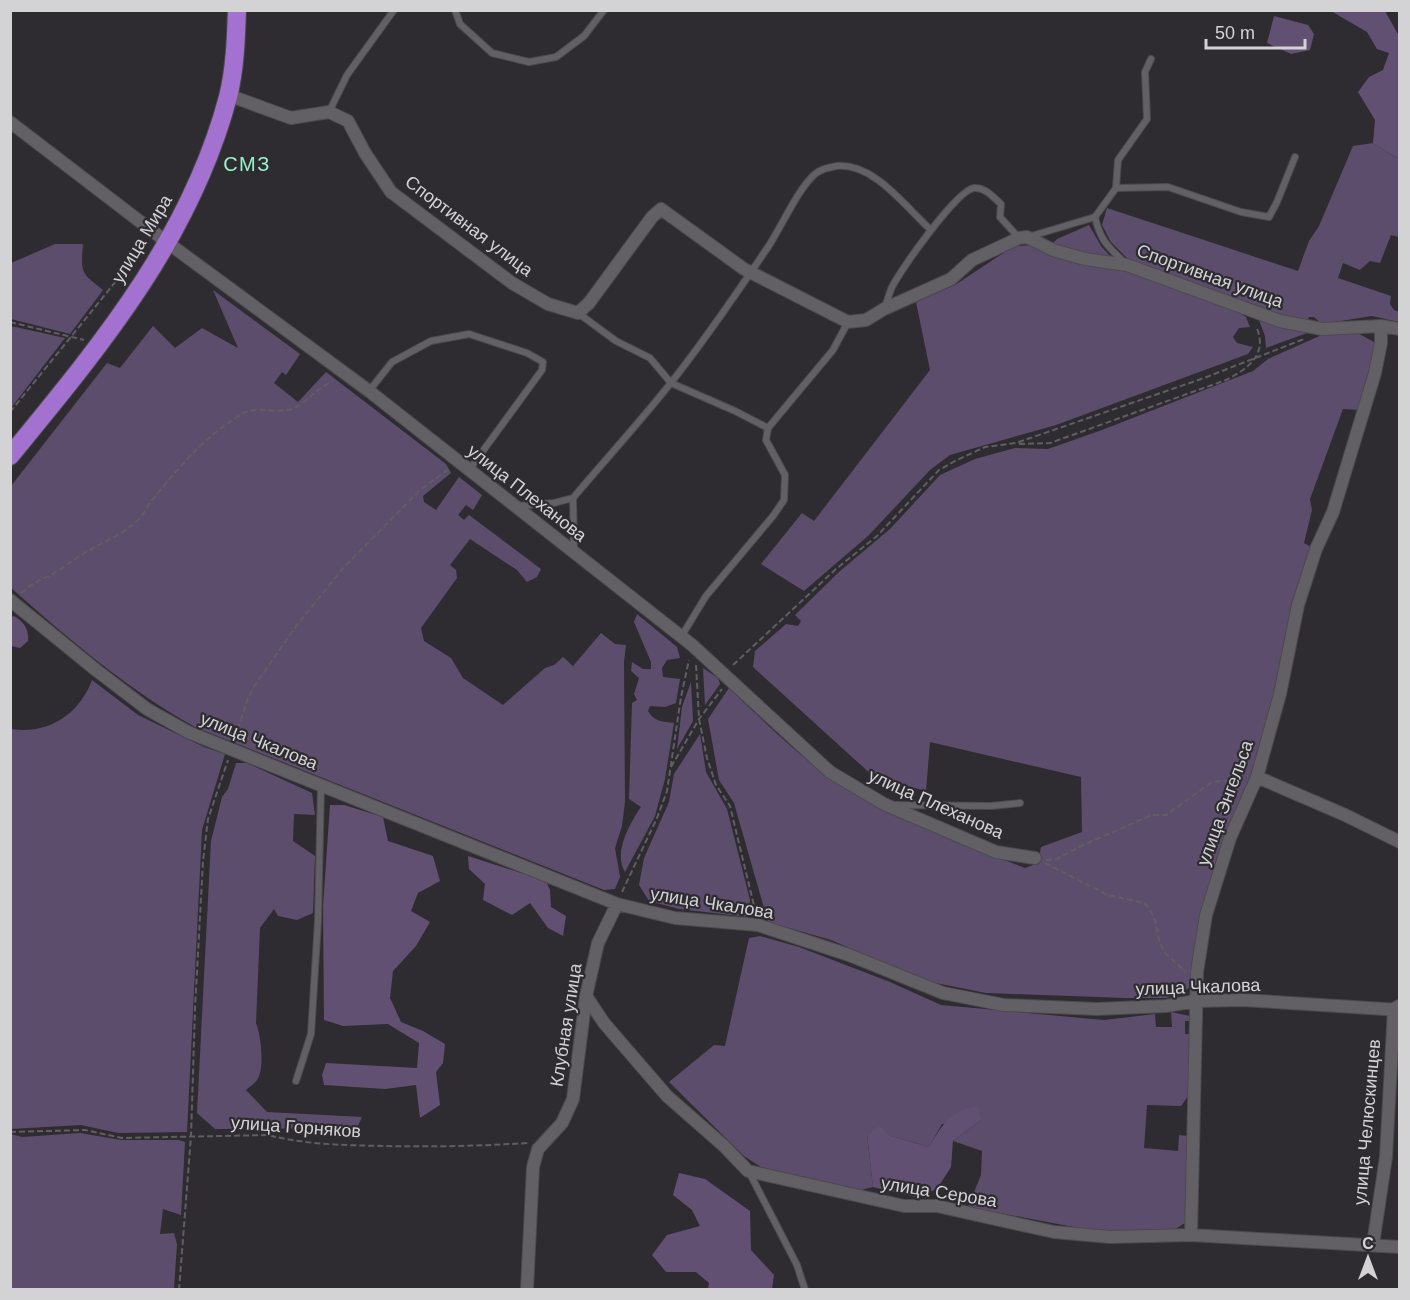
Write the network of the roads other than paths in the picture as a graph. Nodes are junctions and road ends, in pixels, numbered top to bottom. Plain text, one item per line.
1 (237, 10) edge
2 (394, 10) edge
3 (455, 10) edge
4 (604, 10) edge
5 (1151, 59) dead end
6 (228, 95) junction
7 (329, 112) junction
8 (10, 122) edge
9 (1295, 157) dead end
10 (1116, 188) junction
11 (1095, 217) junction
12 (931, 231) junction
13 (1023, 237) junction
14 (161, 238) junction
15 (1127, 265) junction
16 (751, 272) junction
17 (884, 309) junction
18 (578, 313) junction
19 (848, 322) junction
20 (1381, 326) junction
21 (1400, 329) edge
22 (671, 383) junction
23 (369, 391) junction
24 (768, 428) junction
25 (10, 456) edge
26 (464, 466) junction
27 (573, 498) junction
28 (515, 507) junction
29 (574, 553) junction
30 (14, 597) edge
31 (681, 637) junction
32 (1256, 778) junction
33 (321, 786) junction
34 (1020, 803) dead end
35 (884, 804) junction
36 (1400, 842) edge
37 (1035, 858) road end
38 (617, 904) junction
39 (586, 996) junction
40 (1196, 1001) junction
41 (1398, 1008) edge
42 (296, 1081) dead end
43 (748, 1171) junction
44 (1191, 1235) junction
45 (1373, 1244) junction
46 (1400, 1247) edge
47 (527, 1289) edge
48 (805, 1290) edge

1 - 6 highway, улица Мира
2 - 7 lane
3 - 4 lane
5 - 10 lane
6 - 7 street
6 - 14 highway, улица Мира
7 - 18 street, Спортивная улица
8 - 14 street, улица Плеханова
9 - 10 lane
10 - 11 lane
11 - 13 lane
11 - 15 lane
12 - 13 lane
12 - 16 lane
12 - 17 lane
13 - 15 street, Спортивная улица
13 - 17 street
14 - 23 street, улица Плеханова
14 - 25 highway, улица Мира
15 - 20 street, Спортивная улица
16 - 18 street
16 - 19 street
16 - 22 lane
17 - 19 street
18 - 22 lane
19 - 24 lane
20 - 21 street, Спортивная улица
20 - 32 street, улица Энгельса
22 - 24 lane
22 - 27 lane
23 - 26 street, улица Плеханова
23 - 26 lane
24 - 31 lane
26 - 28 street, улица Плеханова
27 - 28 lane
27 - 29 lane
28 - 29 street, улица Плеханова
29 - 31 street, улица Плеханова
30 - 33 street, улица Чкалова
31 - 35 street, улица Плеханова
32 - 36 street
32 - 40 street, улица Энгельса
33 - 38 street, улица Чкалова
33 - 42 lane
34 - 35 lane
35 - 37 street, улица Плеханова
38 - 39 street, Клубная улица
38 - 40 street, улица Чкалова
39 - 43 street
39 - 47 street, Клубная улица
40 - 41 street, улица Чкалова
40 - 44 street, улица Энгельса
41 - 45 street, улица Челюскинцев
43 - 44 street, улица Серова
43 - 48 lane
44 - 45 street, улица Серова
45 - 46 street, улица Серова

